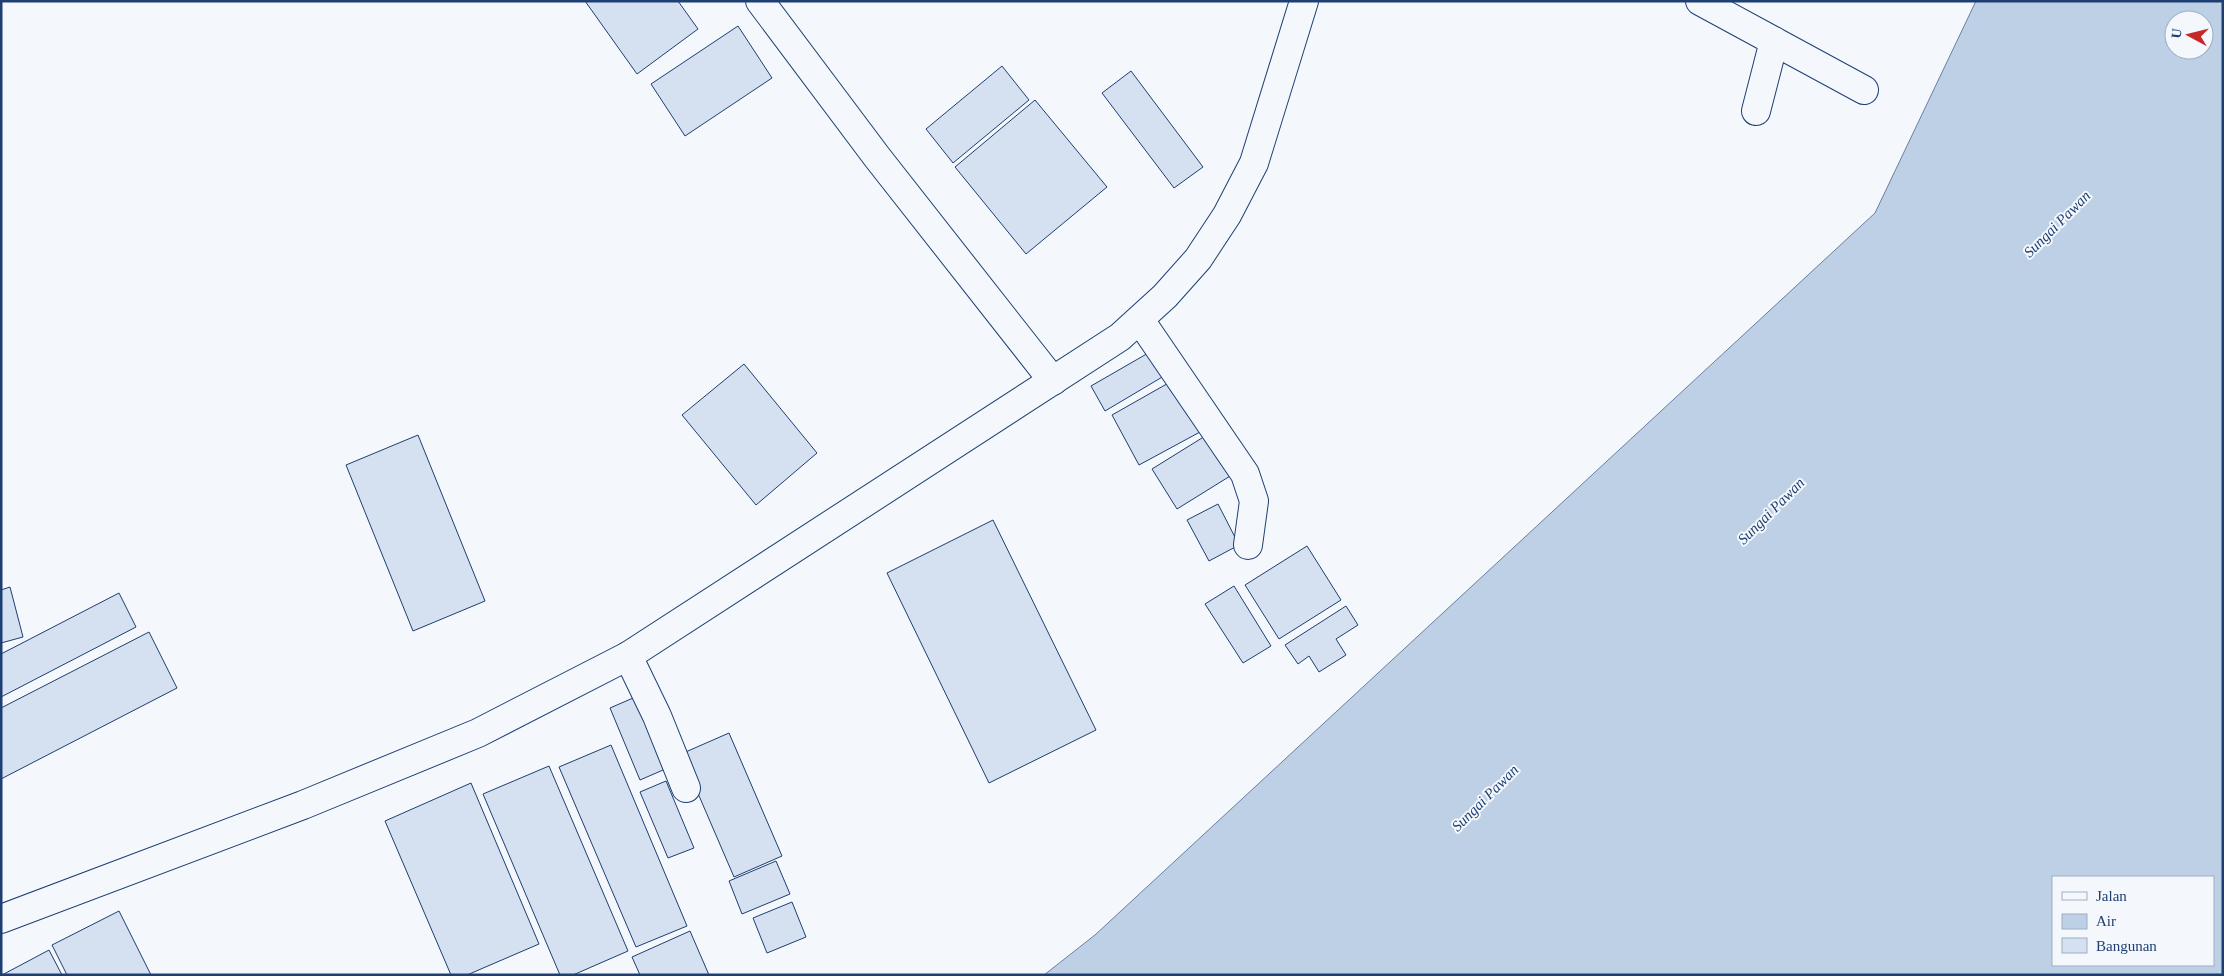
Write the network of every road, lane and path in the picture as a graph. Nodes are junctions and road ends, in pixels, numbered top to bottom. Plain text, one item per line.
1 (760, 1) edge
2 (1304, 1) edge
3 (1700, 1) edge
4 (1774, 41) junction
5 (1864, 90) dead end
6 (1756, 111) dead end
7 (1140, 320) junction
8 (1053, 381) junction
9 (1248, 545) dead end
10 (628, 656) junction
11 (686, 788) dead end
12 (1, 919) edge

1 - 8 main road
2 - 7 main road
3 - 4 main road
4 - 5 main road
4 - 6 main road
7 - 8 main road
7 - 9 main road
8 - 10 main road
10 - 11 main road
10 - 12 main road

